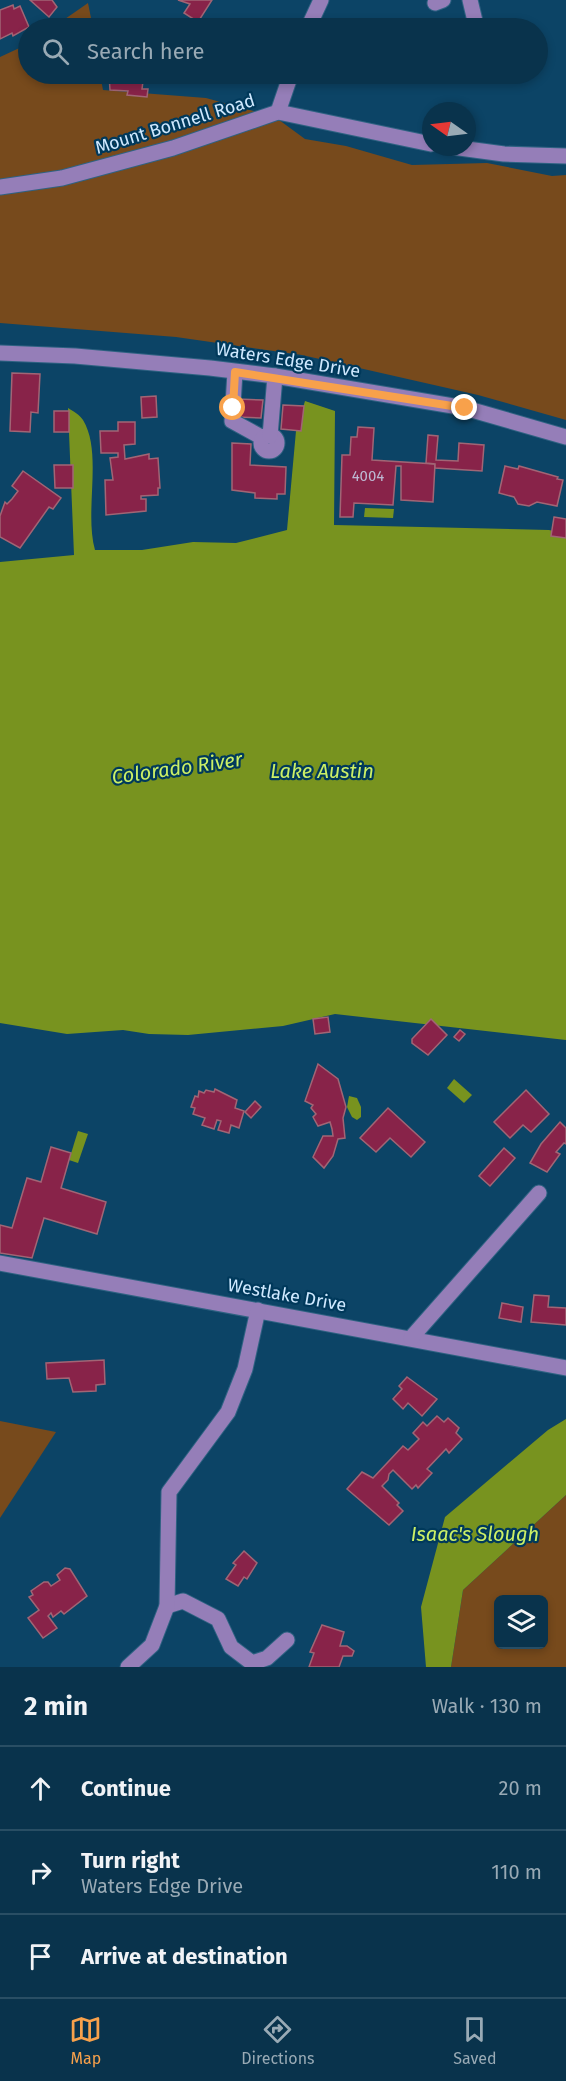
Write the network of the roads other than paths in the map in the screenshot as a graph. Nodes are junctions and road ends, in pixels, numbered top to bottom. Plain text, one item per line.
1 (321, 0) edge
2 (470, 0) edge
3 (313, 18) edge
4 (474, 18) edge
5 (288, 84) edge
6 (278, 112) junction
7 (422, 142) edge
8 (476, 150) edge
9 (566, 156) edge
10 (0, 187) edge
11 (0, 353) edge
12 (235, 372) junction
13 (275, 376) junction
14 (566, 438) edge
15 (538, 1193) dead end
16 (0, 1263) edge
17 (258, 1310) junction
18 (411, 1338) junction
19 (566, 1368) edge
20 (167, 1606) junction
21 (287, 1640) dead end
22 (128, 1667) edge

1 - 3 street
2 - 4 street
5 - 6 street
6 - 7 street, Mount Bonnell Road
6 - 10 street, Mount Bonnell Road
8 - 9 street
11 - 12 street, Waters Edge Drive
12 - 13 street, Waters Edge Drive
12 - 13 street
13 - 14 street, Waters Edge Drive
15 - 18 street
16 - 17 street, Westlake Drive
17 - 18 street, Westlake Drive
17 - 20 street
18 - 19 street, Westlake Drive
20 - 21 street
20 - 22 street

